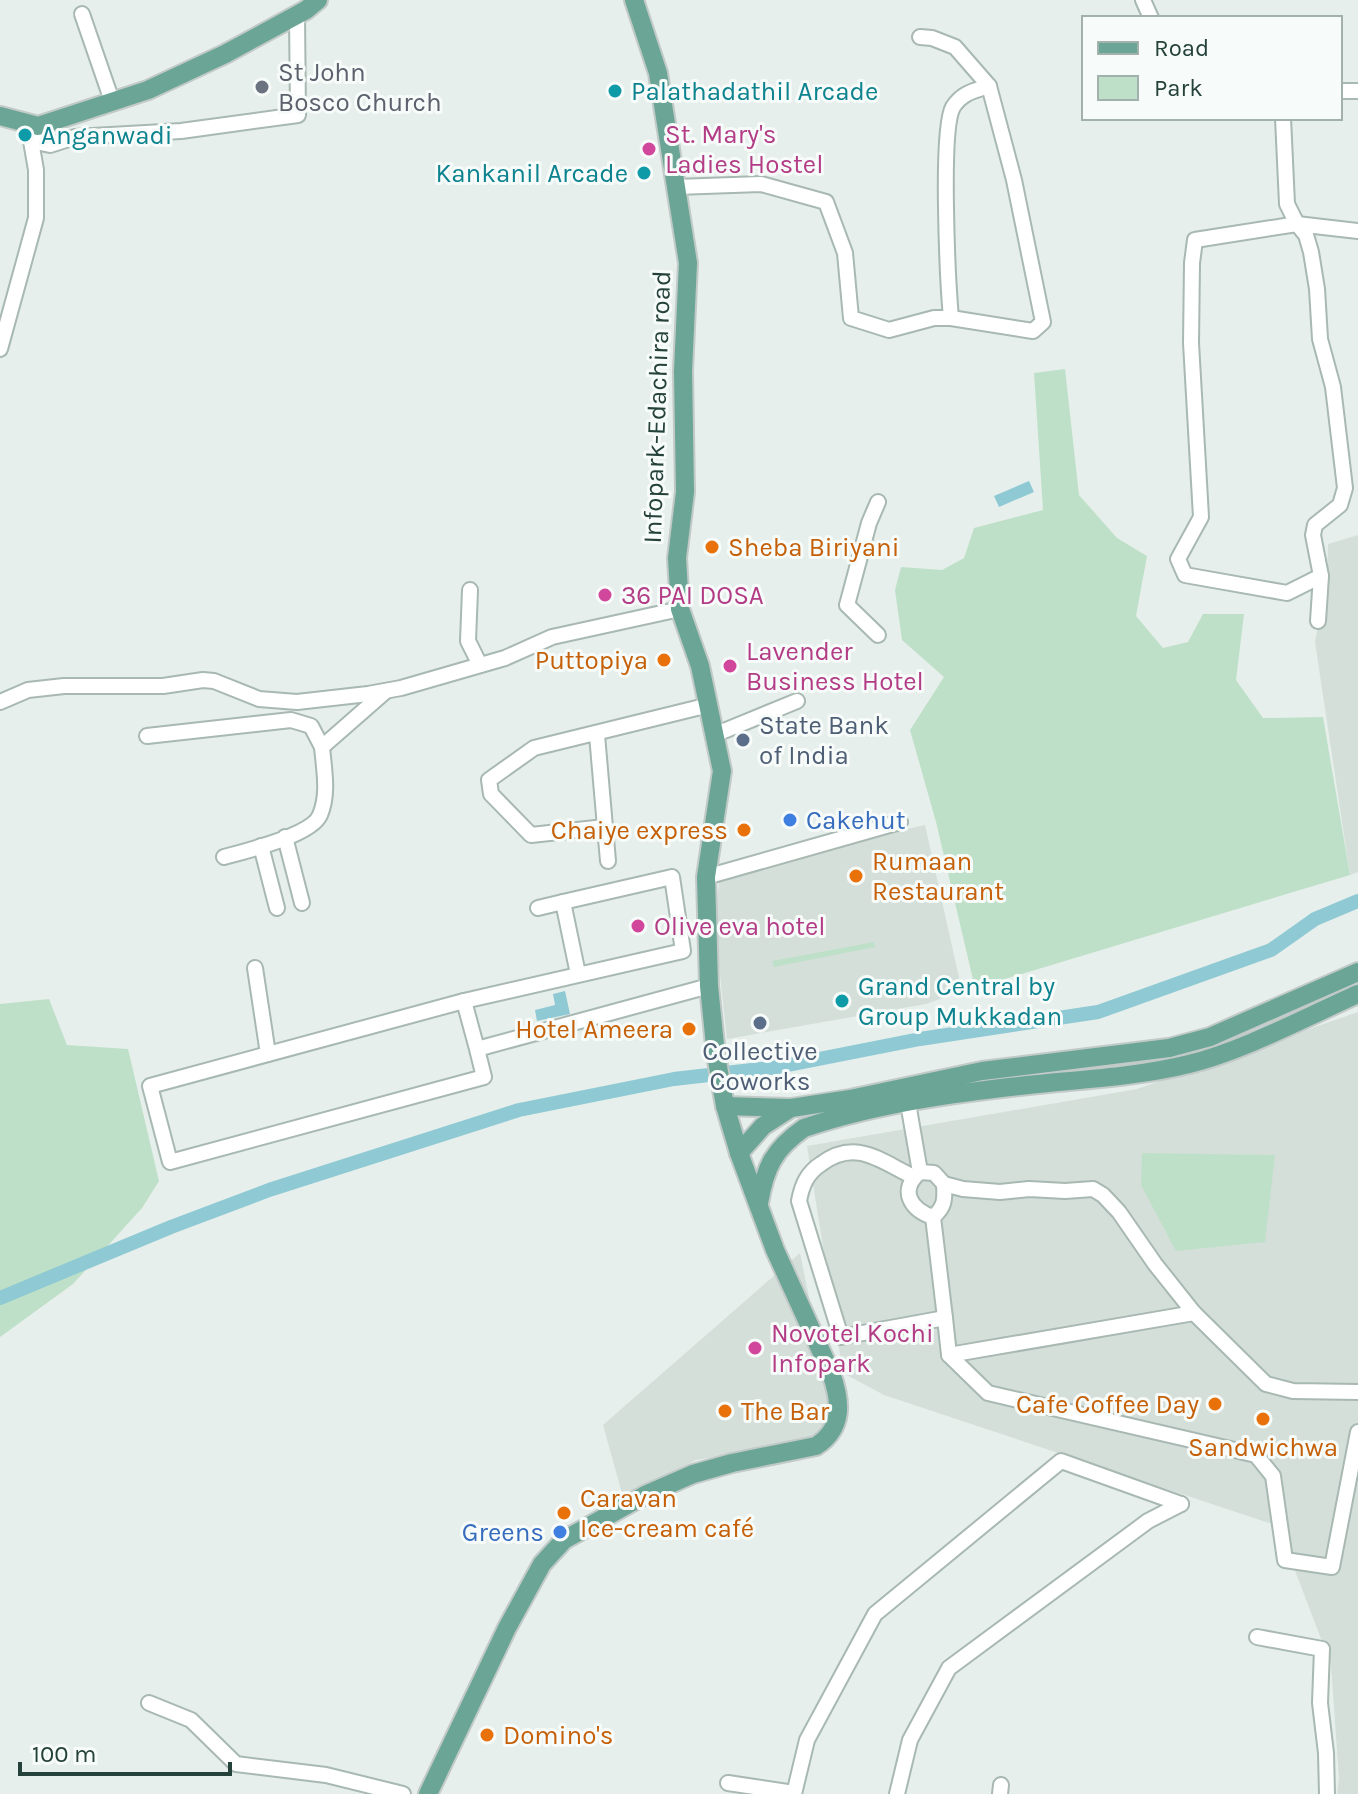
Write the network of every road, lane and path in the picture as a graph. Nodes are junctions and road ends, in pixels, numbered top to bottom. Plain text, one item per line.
1 (634, 0) edge
2 (307, 6) edge
3 (82, 14) dead end
4 (920, 37) dead end
5 (989, 86) junction
6 (112, 101) junction
7 (0, 116) edge
8 (1283, 120) edge
9 (35, 134) junction
10 (676, 187) junction
11 (1297, 224) junction
12 (1358, 231) edge
13 (951, 318) junction
14 (0, 349) edge
15 (878, 502) dead end
16 (1321, 576) junction
17 (470, 590) dead end
18 (680, 609) junction
19 (1318, 621) dead end
20 (878, 635) dead end
21 (480, 665) junction
22 (386, 691) junction
23 (797, 701) dead end
24 (0, 702) edge
25 (709, 705) junction
26 (597, 735) junction
27 (714, 735) junction
28 (147, 736) dead end
29 (322, 747) junction
30 (900, 822) dead end
31 (605, 827) junction
32 (285, 837) junction
33 (261, 846) junction
34 (224, 857) dead end
35 (608, 861) dead end
36 (706, 877) junction
37 (563, 902) junction
38 (302, 903) dead end
39 (277, 908) dead end
40 (538, 908) dead end
41 (255, 968) dead end
42 (1358, 972) edge
43 (578, 974) junction
44 (709, 986) junction
45 (1358, 994) edge
46 (464, 1001) junction
47 (477, 1049) junction
48 (268, 1054) junction
49 (1054, 1063) junction
50 (1055, 1083) junction
51 (724, 1103) junction
52 (908, 1103) junction
53 (791, 1108) junction
54 (739, 1153) junction
55 (917, 1175) junction
56 (944, 1184) junction
57 (759, 1203) junction
58 (933, 1217) junction
59 (1194, 1313) junction
60 (945, 1318) junction
61 (949, 1355) junction
62 (1358, 1392) edge
63 (1358, 1432) edge
64 (1257, 1637) dead end
65 (149, 1703) dead end
66 (728, 1783) dead end
67 (794, 1793) edge
68 (403, 1794) edge
69 (428, 1794) edge
70 (897, 1794) edge
71 (1327, 1794) edge

1 - 10 main road, Infopark-Edachira road
2 - 6 main road
2 - 9 street
3 - 6 street
4 - 5 street
5 - 13 street
5 - 13 street
6 - 9 main road
7 - 9 main road
8 - 11 street
9 - 14 street
10 - 13 street
10 - 18 main road, Infopark-Edachira road
11 - 12 street
11 - 16 street
11 - 16 street
15 - 20 street
16 - 19 street
17 - 21 street
18 - 21 street
18 - 25 main road, Infopark-Edachira road
21 - 22 street
22 - 24 street
22 - 29 street
23 - 27 street
25 - 26 street
25 - 27 main road, Infopark-Edachira road
26 - 31 street
26 - 31 street
27 - 36 main road, Infopark-Edachira road
28 - 29 street
29 - 32 street
30 - 36 street
31 - 35 street
32 - 33 street
32 - 38 street
33 - 34 street
33 - 39 street
36 - 44 main road, Infopark-Edachira road
37 - 40 street
37 - 43 street
37 - 43 street
41 - 48 street
42 - 49 main road
43 - 46 street
44 - 47 street
44 - 51 main road, Infopark-Edachira road
45 - 50 main road
46 - 47 street
46 - 48 street
47 - 48 street
49 - 50 main road
49 - 53 main road
50 - 52 main road
51 - 53 main road
51 - 54 main road, Infopark-Edachira road
52 - 55 street
52 - 57 main road
53 - 54 main road
54 - 57 main road, Infopark-Edachira road
55 - 56 street
55 - 58 street
55 - 60 street
56 - 58 street
56 - 59 street
57 - 69 main road, Infopark-Edachira road
58 - 60 street
59 - 61 street
59 - 62 street
60 - 61 street
61 - 63 street
64 - 71 street
65 - 68 street
66 - 67 street
67 - 70 street

